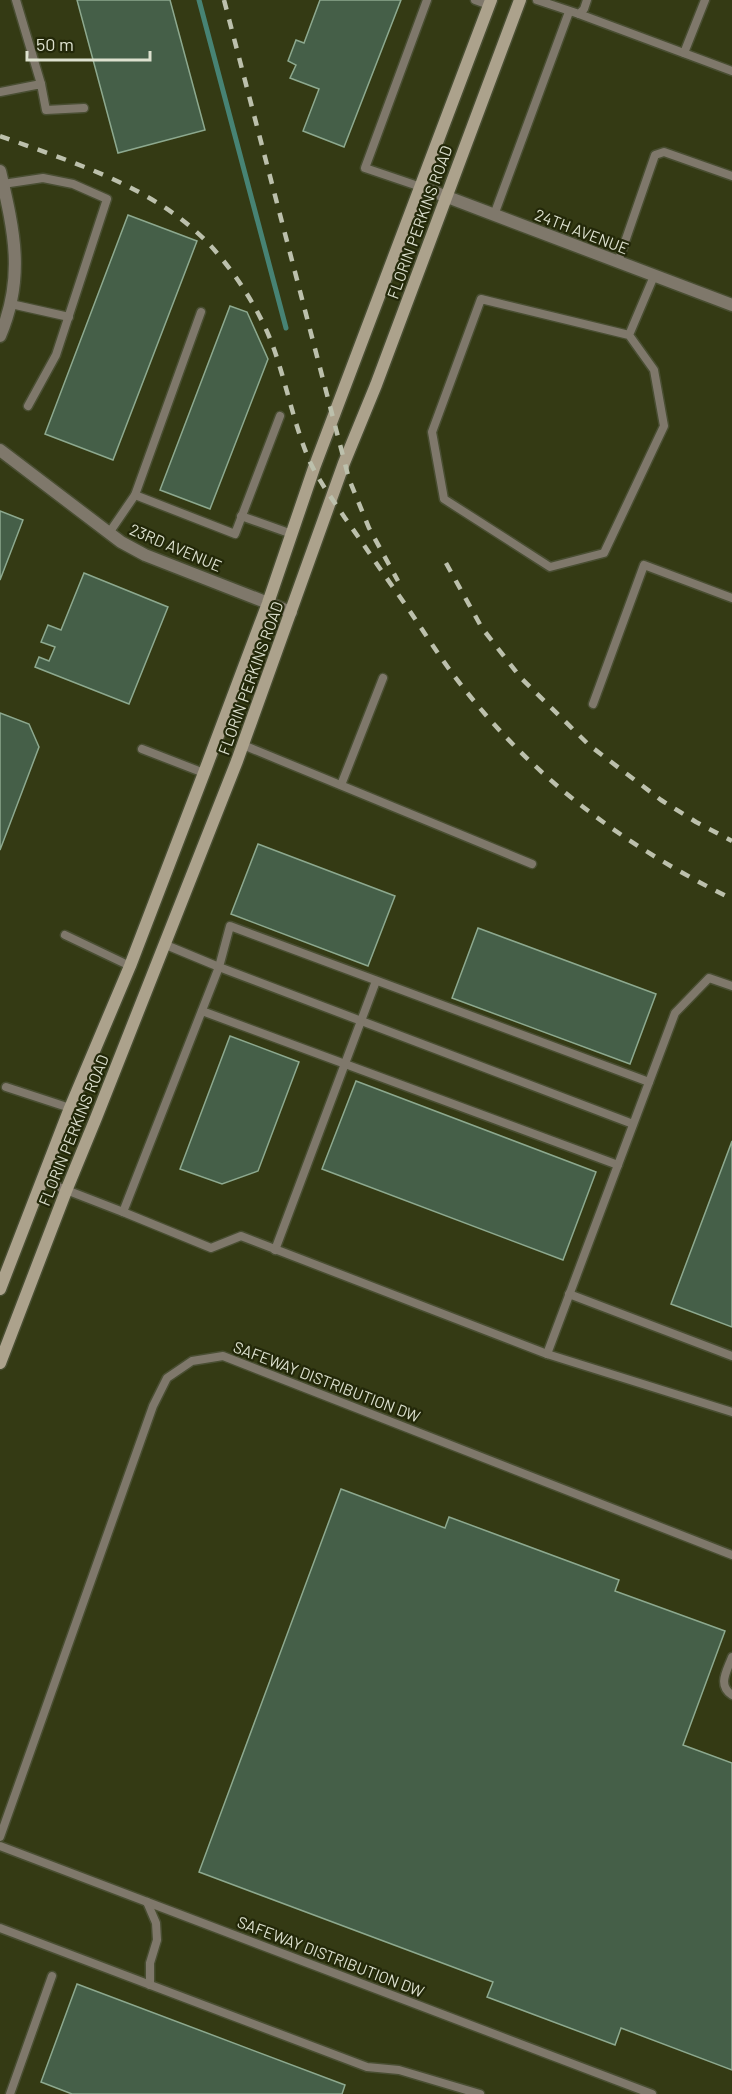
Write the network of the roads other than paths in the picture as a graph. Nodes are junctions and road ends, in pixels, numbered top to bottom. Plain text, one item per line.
1 (16, 0) edge
2 (427, 0) edge
3 (475, 0) edge
4 (520, 0) edge
5 (537, 0) edge
6 (587, 0) edge
7 (705, 0) edge
8 (490, 3) edge
9 (569, 12) junction
10 (579, 14) junction
11 (684, 53) junction
12 (732, 71) edge
13 (41, 84) junction
14 (0, 92) edge
15 (84, 108) dead end
16 (0, 171) edge
17 (732, 176) edge
18 (421, 187) junction
19 (3, 190) edge
20 (446, 196) junction
21 (494, 215) junction
22 (618, 262) junction
23 (654, 276) junction
24 (11, 304) junction
25 (732, 305) edge
26 (201, 312) dead end
27 (69, 317) junction
28 (2, 329) edge
29 (629, 335) junction
30 (28, 406) dead end
31 (280, 416) dead end
32 (1, 451) edge
33 (135, 495) junction
34 (242, 516) junction
35 (109, 534) junction
36 (291, 534) junction
37 (732, 598) edge
38 (268, 603) junction
39 (291, 612) junction
40 (384, 678) dead end
41 (593, 704) dead end
42 (243, 745) junction
43 (142, 749) dead end
44 (204, 773) junction
45 (340, 785) junction
46 (532, 864) dead end
47 (65, 935) dead end
48 (166, 945) junction
49 (130, 966) junction
50 (219, 967) junction
51 (376, 981) junction
52 (732, 986) edge
53 (202, 1011) junction
54 (361, 1021) junction
55 (345, 1064) junction
56 (649, 1082) junction
57 (6, 1087) dead end
58 (70, 1108) junction
59 (633, 1124) junction
60 (618, 1165) junction
61 (43, 1181) junction
62 (66, 1191) junction
63 (123, 1212) junction
64 (275, 1250) junction
65 (0, 1288) edge
66 (569, 1294) junction
67 (547, 1354) junction
68 (732, 1356) edge
69 (0, 1363) edge
70 (732, 1412) edge
71 (732, 1555) edge
72 (732, 1657) edge
73 (732, 1695) edge
74 (0, 1837) edge
75 (0, 1846) edge
76 (147, 1902) junction
77 (0, 1929) edge
78 (52, 1976) dead end
79 (150, 1985) junction
80 (10, 2094) edge
81 (480, 2094) edge
82 (652, 2094) edge

1 - 13 lane
2 - 18 lane
3 - 8 lane
4 - 20 main road, FLORIN PERKINS ROAD
5 - 9 lane
6 - 10 lane
7 - 11 lane
8 - 18 main road, FLORIN PERKINS ROAD
9 - 10 lane
9 - 21 lane
10 - 11 lane
11 - 12 lane
13 - 14 lane
13 - 15 lane
16 - 19 street
17 - 22 lane
18 - 20 street, 24TH AVENUE
18 - 36 main road, FLORIN PERKINS ROAD
19 - 24 street
19 - 27 lane
20 - 21 street, 24TH AVENUE
20 - 39 main road, FLORIN PERKINS ROAD
21 - 22 street, 24TH AVENUE
22 - 23 street, 24TH AVENUE
23 - 25 street, 24TH AVENUE
23 - 29 lane
24 - 27 lane
24 - 28 street
26 - 33 lane
27 - 30 lane
29 - 29 lane
31 - 34 lane
32 - 35 street, 23RD AVENUE
33 - 34 lane
33 - 35 lane
34 - 36 lane
35 - 38 street, 23RD AVENUE
36 - 38 main road, FLORIN PERKINS ROAD
37 - 41 lane
38 - 39 street, 23RD AVENUE
38 - 44 main road, FLORIN PERKINS ROAD
39 - 42 main road, FLORIN PERKINS ROAD
40 - 45 lane
42 - 45 lane
42 - 48 main road, FLORIN PERKINS ROAD
43 - 44 lane
44 - 49 main road, FLORIN PERKINS ROAD
45 - 46 lane
47 - 49 lane
48 - 50 lane
48 - 62 main road, FLORIN PERKINS ROAD
49 - 58 main road, FLORIN PERKINS ROAD
50 - 51 lane
50 - 53 lane
50 - 54 lane
51 - 54 lane
51 - 56 lane
52 - 56 lane
53 - 55 lane
53 - 63 lane
54 - 55 lane
54 - 59 lane
55 - 60 lane
55 - 64 lane
56 - 59 lane
57 - 58 lane
58 - 61 main road, FLORIN PERKINS ROAD
59 - 60 lane
60 - 66 lane
61 - 62 lane
61 - 65 main road, FLORIN PERKINS ROAD
62 - 63 lane
62 - 69 main road, FLORIN PERKINS ROAD
63 - 64 lane
64 - 67 lane
66 - 67 lane
66 - 68 lane
67 - 70 lane
71 - 74 lane, SAFEWAY DISTRIBUTION DW
72 - 73 lane
75 - 76 lane, SAFEWAY DISTRIBUTION DW
76 - 79 lane
76 - 82 lane, SAFEWAY DISTRIBUTION DW
77 - 79 lane
78 - 80 lane
79 - 81 lane

